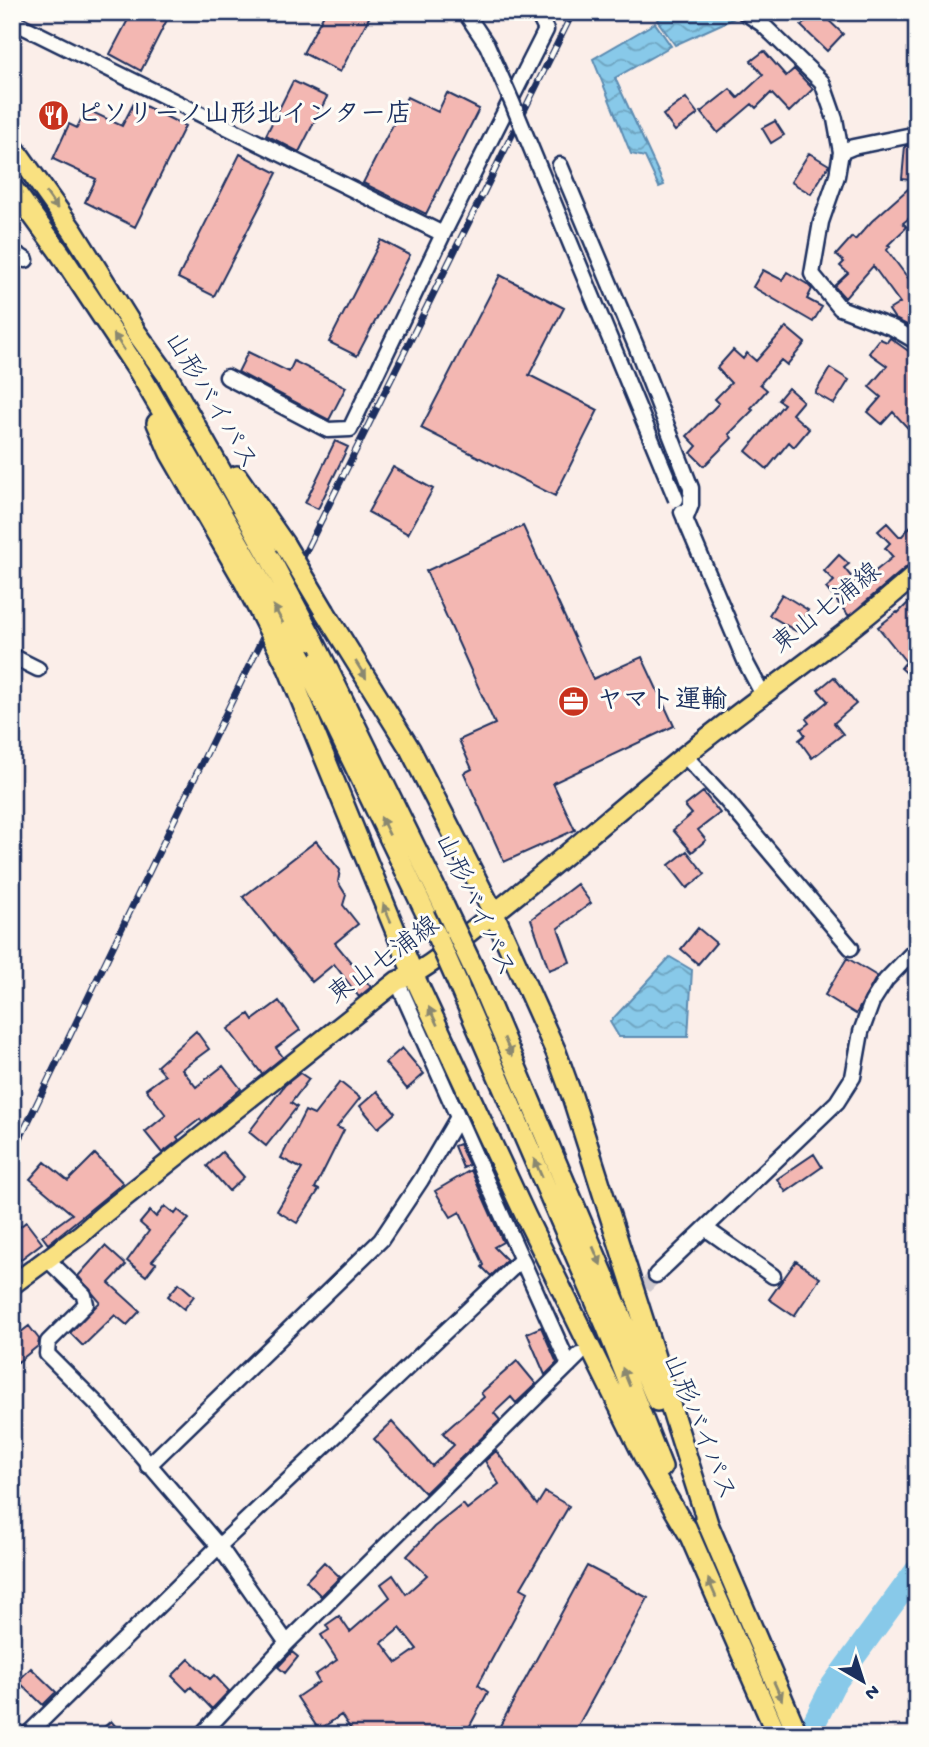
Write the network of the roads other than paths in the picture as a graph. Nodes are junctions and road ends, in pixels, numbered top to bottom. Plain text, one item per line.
1 (465, 12) edge
2 (537, 12) edge
3 (744, 12) edge
4 (12, 21) edge
5 (917, 134) edge
6 (12, 145) edge
7 (841, 152) junction
8 (560, 165) dead end
9 (12, 187) edge
10 (12, 199) edge
11 (443, 234) junction
12 (12, 251) edge
13 (60, 253) junction
14 (26, 260) dead end
15 (917, 342) edge
16 (228, 377) dead end
17 (685, 520) junction
18 (263, 563) junction
19 (917, 573) edge
20 (12, 656) edge
21 (295, 664) junction
22 (38, 669) dead end
23 (762, 693) junction
24 (684, 755) junction
25 (494, 914) junction
26 (851, 948) dead end
27 (917, 948) edge
28 (406, 978) junction
29 (458, 1117) junction
30 (705, 1228) junction
31 (46, 1258) junction
32 (522, 1259) junction
33 (656, 1275) tunnel mouth
34 (773, 1276) dead end
35 (12, 1285) edge
36 (148, 1466) junction
37 (709, 1527) junction
38 (691, 1538) junction
39 (219, 1546) junction
40 (287, 1643) junction
41 (27, 1735) edge
42 (201, 1735) edge
43 (777, 1735) edge
44 (797, 1735) edge

1 - 17 street, bridge
2 - 11 street
3 - 7 street
4 - 11 street
5 - 7 street
6 -> 18 highway, 山形バイパス
7 - 15 street
8 - 17 street
9 - 13 highway, 山形バイパス
10 - 13 highway
11 - 16 street
12 - 14 street
18 -> 13 highway, 山形バイパス
17 - 23 street
21 -> 18 highway, 山形バイパス, bridge
18 -> 25 highway, bridge
18 -> 37 highway, 山形バイパス, bridge
19 - 23 main road, 東山七浦線
20 - 22 street
28 -> 21 highway
38 -> 21 highway, 山形バイパス, bridge
23 - 24 main road, 東山七浦線
24 - 25 main road, 東山七浦線
24 - 26 street
25 - 28 main road, 東山七浦線
25 - 37 highway
27 - 30 street
28 - 29 street
28 - 31 main road, 東山七浦線
38 -> 28 highway
29 - 32 street
29 - 36 street
30 - 33 street
30 - 34 street
31 - 35 main road, 東山七浦線
31 - 36 street
32 - 39 street
32 - 40 street
36 - 39 street
37 -> 44 highway, 山形バイパス
43 -> 38 highway, 山形バイパス
39 - 40 street
39 - 41 street
40 - 42 street

